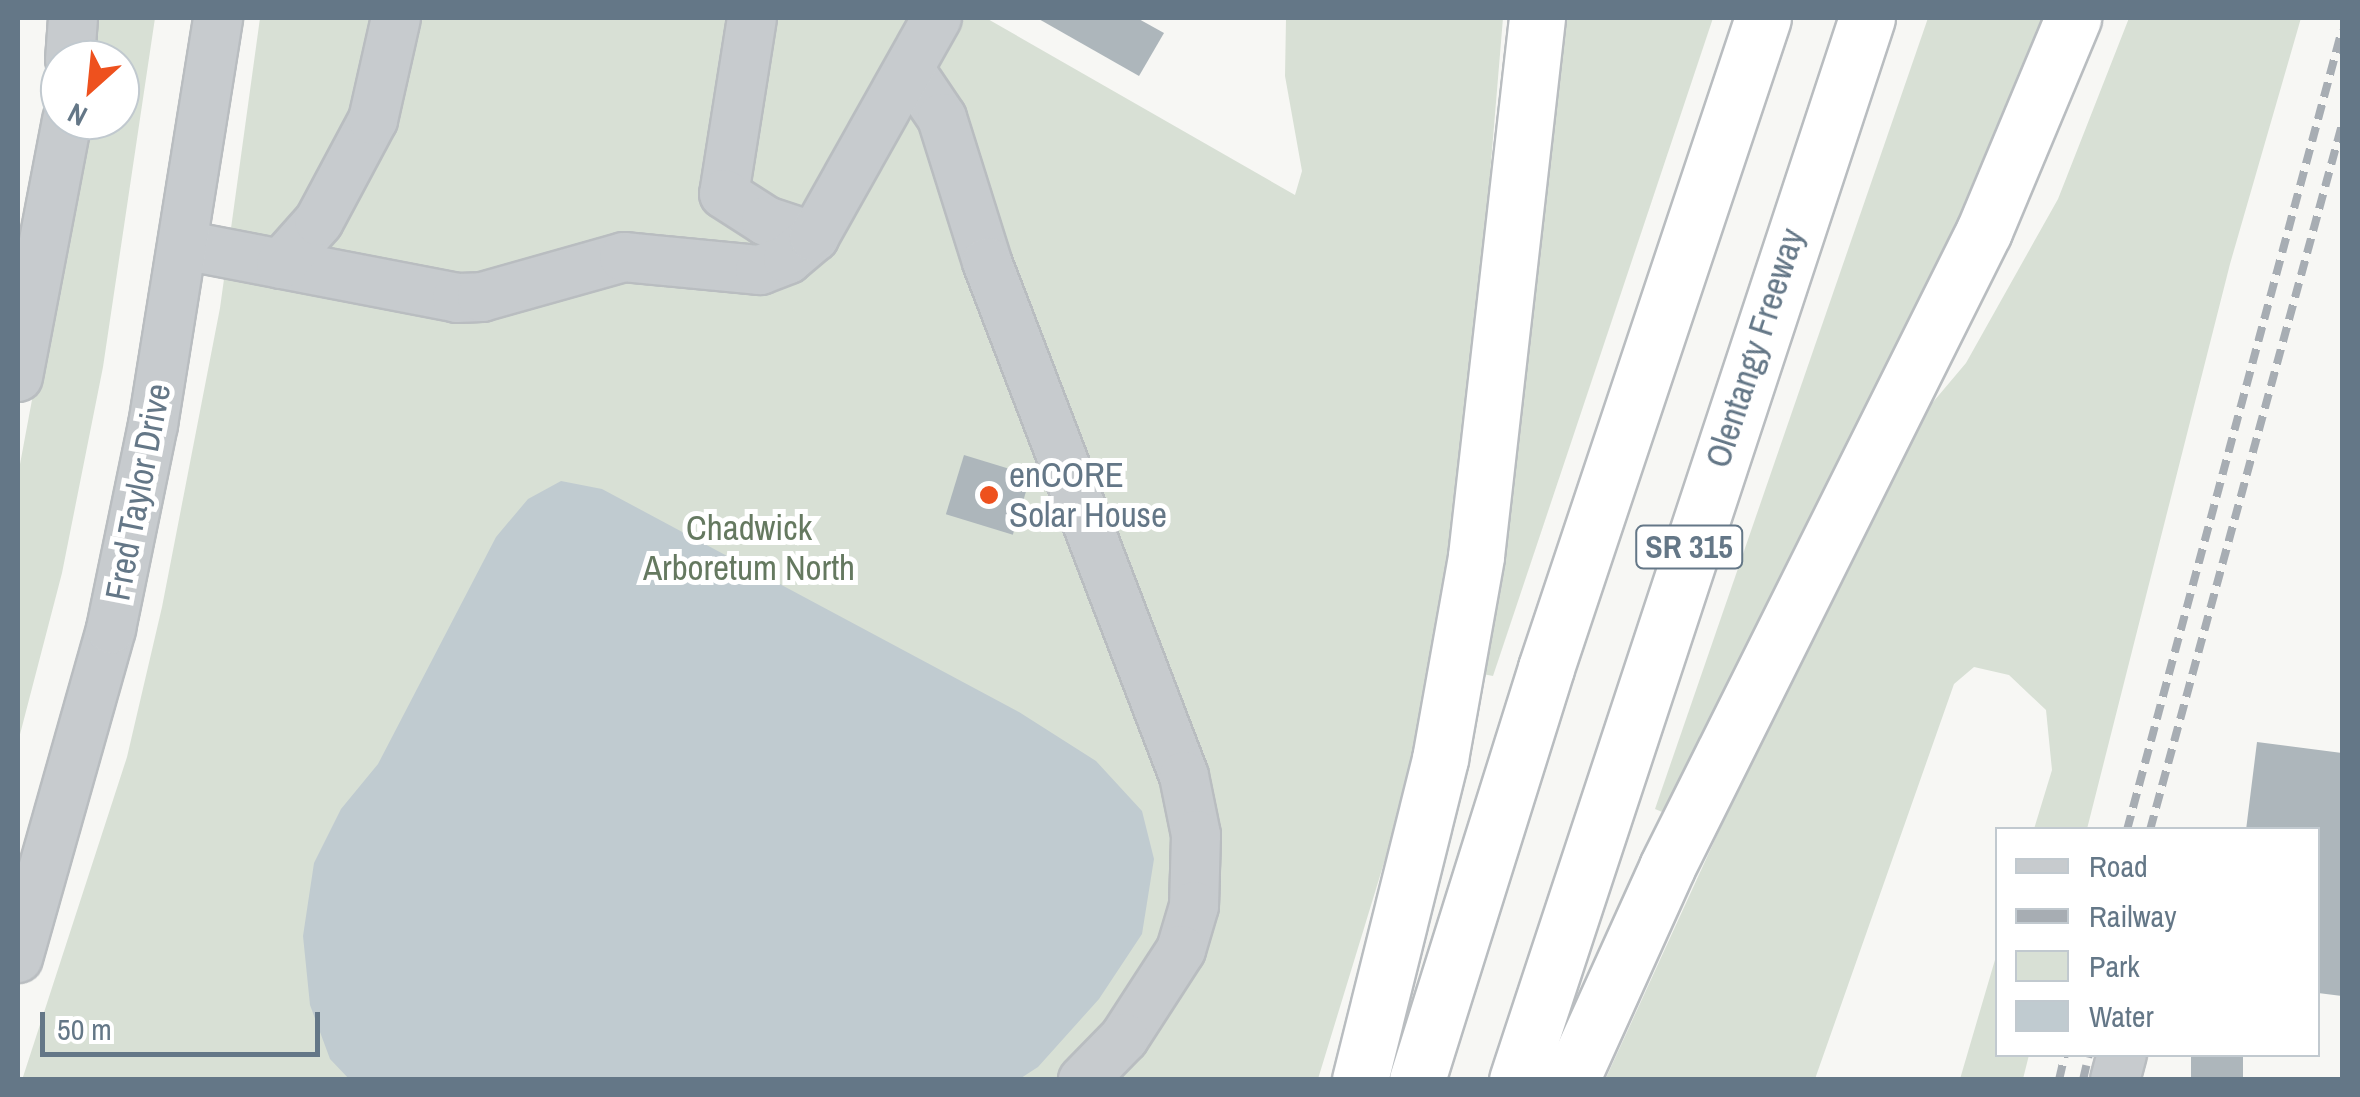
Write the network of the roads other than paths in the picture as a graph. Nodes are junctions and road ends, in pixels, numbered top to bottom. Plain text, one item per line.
1 (218, 18) edge
2 (396, 18) edge
3 (752, 18) edge
4 (938, 18) edge
5 (1537, 18) edge
6 (1764, 18) edge
7 (1867, 18) edge
8 (2074, 18) edge
9 (909, 69) junction
10 (62, 140) edge
11 (814, 237) junction
12 (183, 246) junction
13 (281, 264) junction
14 (18, 377) edge
15 (18, 958) edge
16 (1083, 1080) edge
17 (1360, 1080) edge
18 (1417, 1080) edge
19 (1517, 1080) edge
20 (1572, 1080) edge

1 - 12 street, Fred Taylor Drive
2 - 13 street
3 - 11 street
4 - 9 street
5 - 17 highway
6 - 18 highway, SR 315
7 - 19 highway, Olentangy Freeway / SR 315
8 - 20 highway
9 - 11 street
9 - 16 street
10 - 14 street
11 - 13 street
12 - 13 street
12 - 15 street, Fred Taylor Drive

